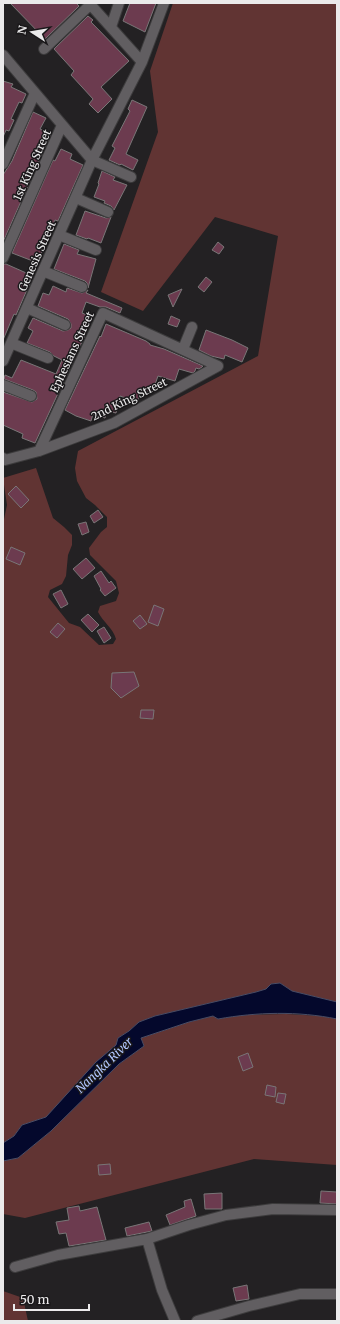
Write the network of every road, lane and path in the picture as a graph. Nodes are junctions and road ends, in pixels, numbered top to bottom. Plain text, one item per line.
1 (119, 3) edge
2 (164, 3) edge
3 (90, 4) edge
4 (110, 27) junction
5 (44, 49) dead end
6 (4, 59) edge
7 (142, 62) junction
8 (35, 93) junction
9 (62, 126) junction
10 (92, 160) junction
11 (3, 164) edge
12 (131, 177) dead end
13 (76, 198) junction
14 (108, 212) dead end
15 (59, 235) junction
16 (96, 250) dead end
17 (3, 258) edge
18 (43, 271) junction
19 (82, 287) dead end
20 (26, 308) junction
21 (65, 325) dead end
22 (192, 327) dead end
23 (11, 343) junction
24 (182, 349) junction
25 (48, 358) dead end
26 (3, 361) edge
27 (218, 366) joint
28 (3, 385) edge
29 (31, 396) dead end
30 (39, 451) junction
31 (3, 458) edge
32 (337, 1210) edge
33 (147, 1239) junction
34 (15, 1267) dead end
35 (337, 1294) edge
36 (175, 1321) edge
37 (197, 1321) edge

1 - 4 street
2 - 7 street, Genesis Street
3 - 4 street
3 - 5 street
4 - 7 street
6 - 8 street
7 - 10 street, Genesis Street
8 - 9 street
8 - 11 street
9 - 10 street
9 - 17 street, 1st King Street
10 - 12 street
10 - 13 street, Genesis Street
13 - 14 street
13 - 15 street, Genesis Street
15 - 16 street
15 - 18 street, Genesis Street
18 - 19 street
18 - 20 street, Genesis Street
20 - 21 street
20 - 23 street, Genesis Street
22 - 24 street
23 - 25 street
23 - 26 street, Genesis Street
24 - 27 street, Ephesians Street
24 - 30 street, Ephesians Street
27 - 30 street, 2nd King Street
28 - 29 street
30 - 31 street, 2nd King Street
32 - 33 street
33 - 34 street
33 - 36 street
35 - 37 street

